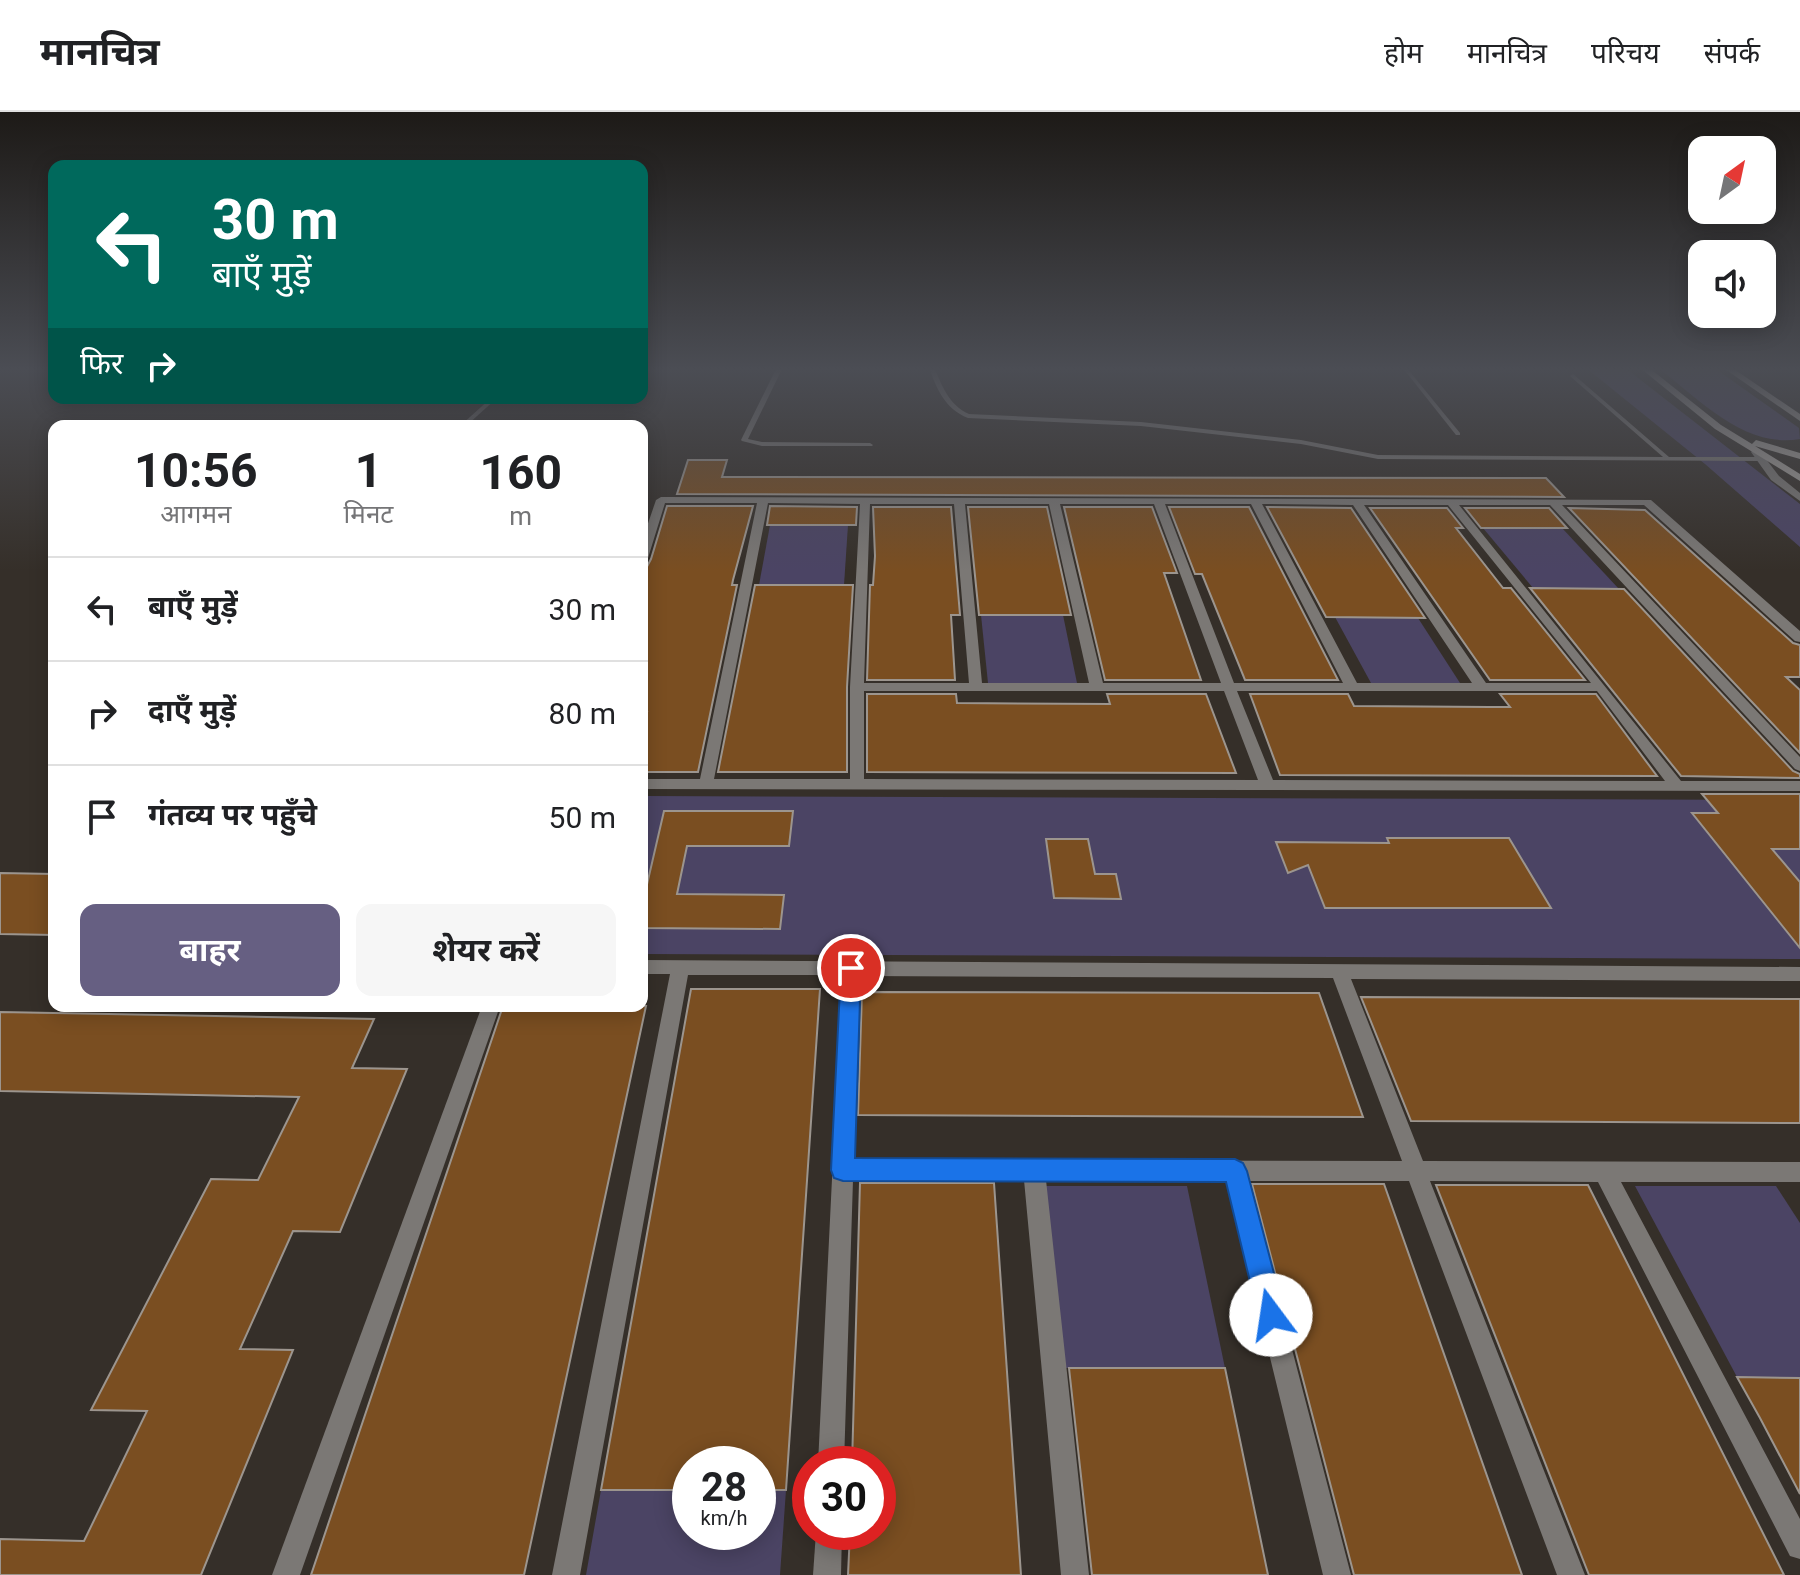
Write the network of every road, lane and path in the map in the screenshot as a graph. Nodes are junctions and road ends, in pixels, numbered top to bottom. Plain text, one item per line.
1 (746, 435) edge
2 (1241, 435) edge
3 (1642, 435) edge
4 (1730, 435) edge
5 (1739, 435) edge
6 (870, 445) dead end
7 (1666, 456) junction
8 (1758, 456) junction
9 (1800, 456) edge
10 (1800, 478) edge
11 (1800, 498) edge
12 (763, 500) junction
13 (865, 501) junction
14 (959, 501) junction
15 (1054, 501) junction
16 (1158, 501) junction
17 (1255, 502) junction
18 (1357, 502) junction
19 (1451, 502) junction
20 (1553, 502) junction
21 (648, 540) edge
22 (1800, 638) edge
23 (857, 687) junction
24 (976, 687) junction
25 (1097, 687) junction
26 (1229, 687) junction
27 (1352, 687) junction
28 (1482, 687) junction
29 (1601, 687) junction
30 (1800, 766) edge
31 (648, 784) edge
32 (706, 784) junction
33 (857, 784) junction
34 (1267, 785) junction
35 (1677, 786) junction
36 (1800, 786) edge
37 (648, 967) edge
38 (680, 967) junction
39 (851, 968) junction
40 (1339, 971) junction
41 (1800, 974) edge
42 (489, 1012) edge
43 (843, 1170) junction
44 (1034, 1170) junction
45 (1235, 1171) junction
46 (1415, 1171) junction
47 (1604, 1171) junction
48 (1799, 1173) edge
49 (832, 1446) edge
50 (1800, 1546) edge
51 (828, 1550) edge
52 (286, 1575) edge
53 (566, 1575) edge
54 (827, 1575) edge
55 (1075, 1575) edge
56 (1337, 1575) edge
57 (1571, 1575) edge

1 - 6 lane
2 - 7 lane
3 - 7 lane
4 - 8 main road
5 - 9 main road
7 - 8 lane
8 - 10 main road
8 - 11 street
12 - 13 street
12 - 21 street
12 - 32 street
13 - 14 street
13 - 23 street
14 - 15 street
14 - 24 street
15 - 16 street
15 - 25 street
16 - 17 street
16 - 26 street
17 - 18 street
17 - 27 street
18 - 19 street
18 - 28 street
19 - 20 street
19 - 29 street
20 - 22 street
20 - 30 street
23 - 24 street
23 - 33 street
24 - 25 street
25 - 26 street
26 - 27 street
26 - 34 street
27 - 28 street
28 - 29 street
29 - 35 street
31 - 32 street
32 - 33 street
33 - 34 street
34 - 35 street
35 - 36 street
37 - 38 street
38 - 39 street
38 - 53 street
39 - 40 street
39 - 43 street
40 - 41 street
40 - 46 street
42 - 52 street
43 - 44 street
43 - 49 street
44 - 45 street
44 - 55 street
45 - 46 street
45 - 56 street
46 - 47 street
46 - 57 street
47 - 48 street
47 - 50 street
51 - 54 street

